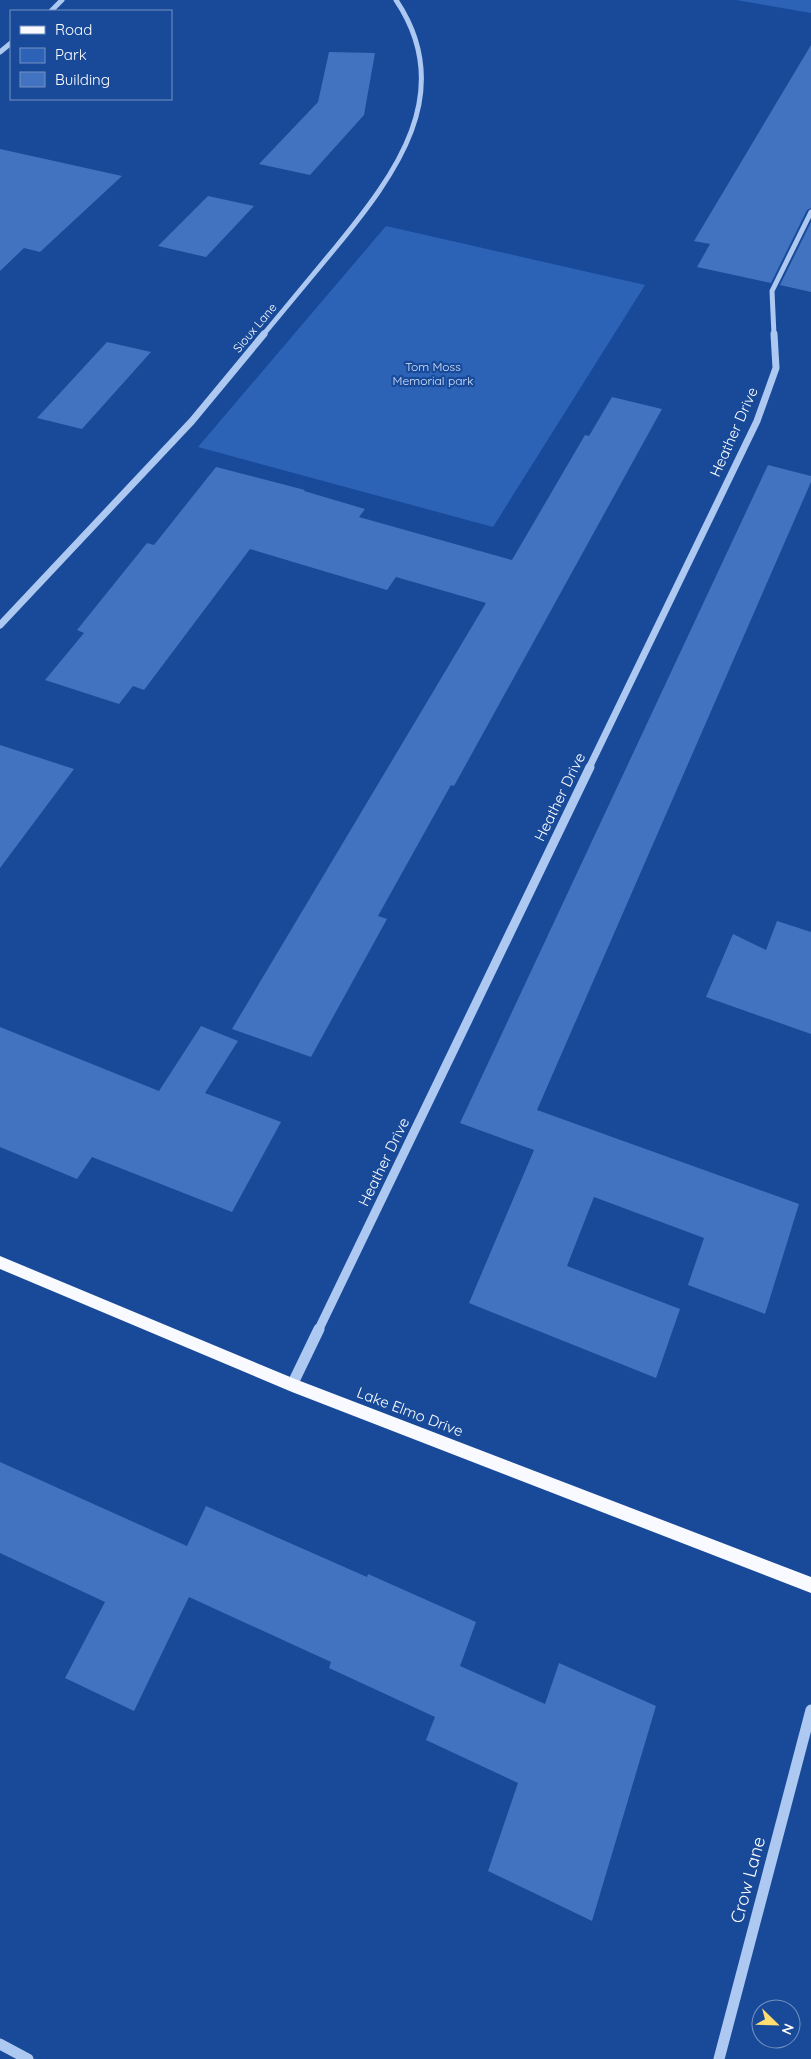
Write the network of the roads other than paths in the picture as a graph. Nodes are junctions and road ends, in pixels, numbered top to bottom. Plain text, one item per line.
1 (62, 0) edge
2 (396, 0) edge
3 (52, 10) edge
4 (10, 44) edge
5 (0, 52) edge
6 (811, 212) edge
7 (0, 625) edge
8 (0, 1262) edge
9 (292, 1384) junction
10 (811, 1585) edge
11 (811, 1710) edge
12 (0, 2044) edge
13 (14, 2056) edge
14 (28, 2059) edge
15 (719, 2059) edge

1 - 3 street
2 - 7 street, Sioux Lane
4 - 5 street
6 - 9 street, Heather Drive
8 - 9 main road, Lake Elmo Drive
9 - 10 main road, Lake Elmo Drive
11 - 15 street, Crow Lane
12 - 13 street
13 - 14 street

